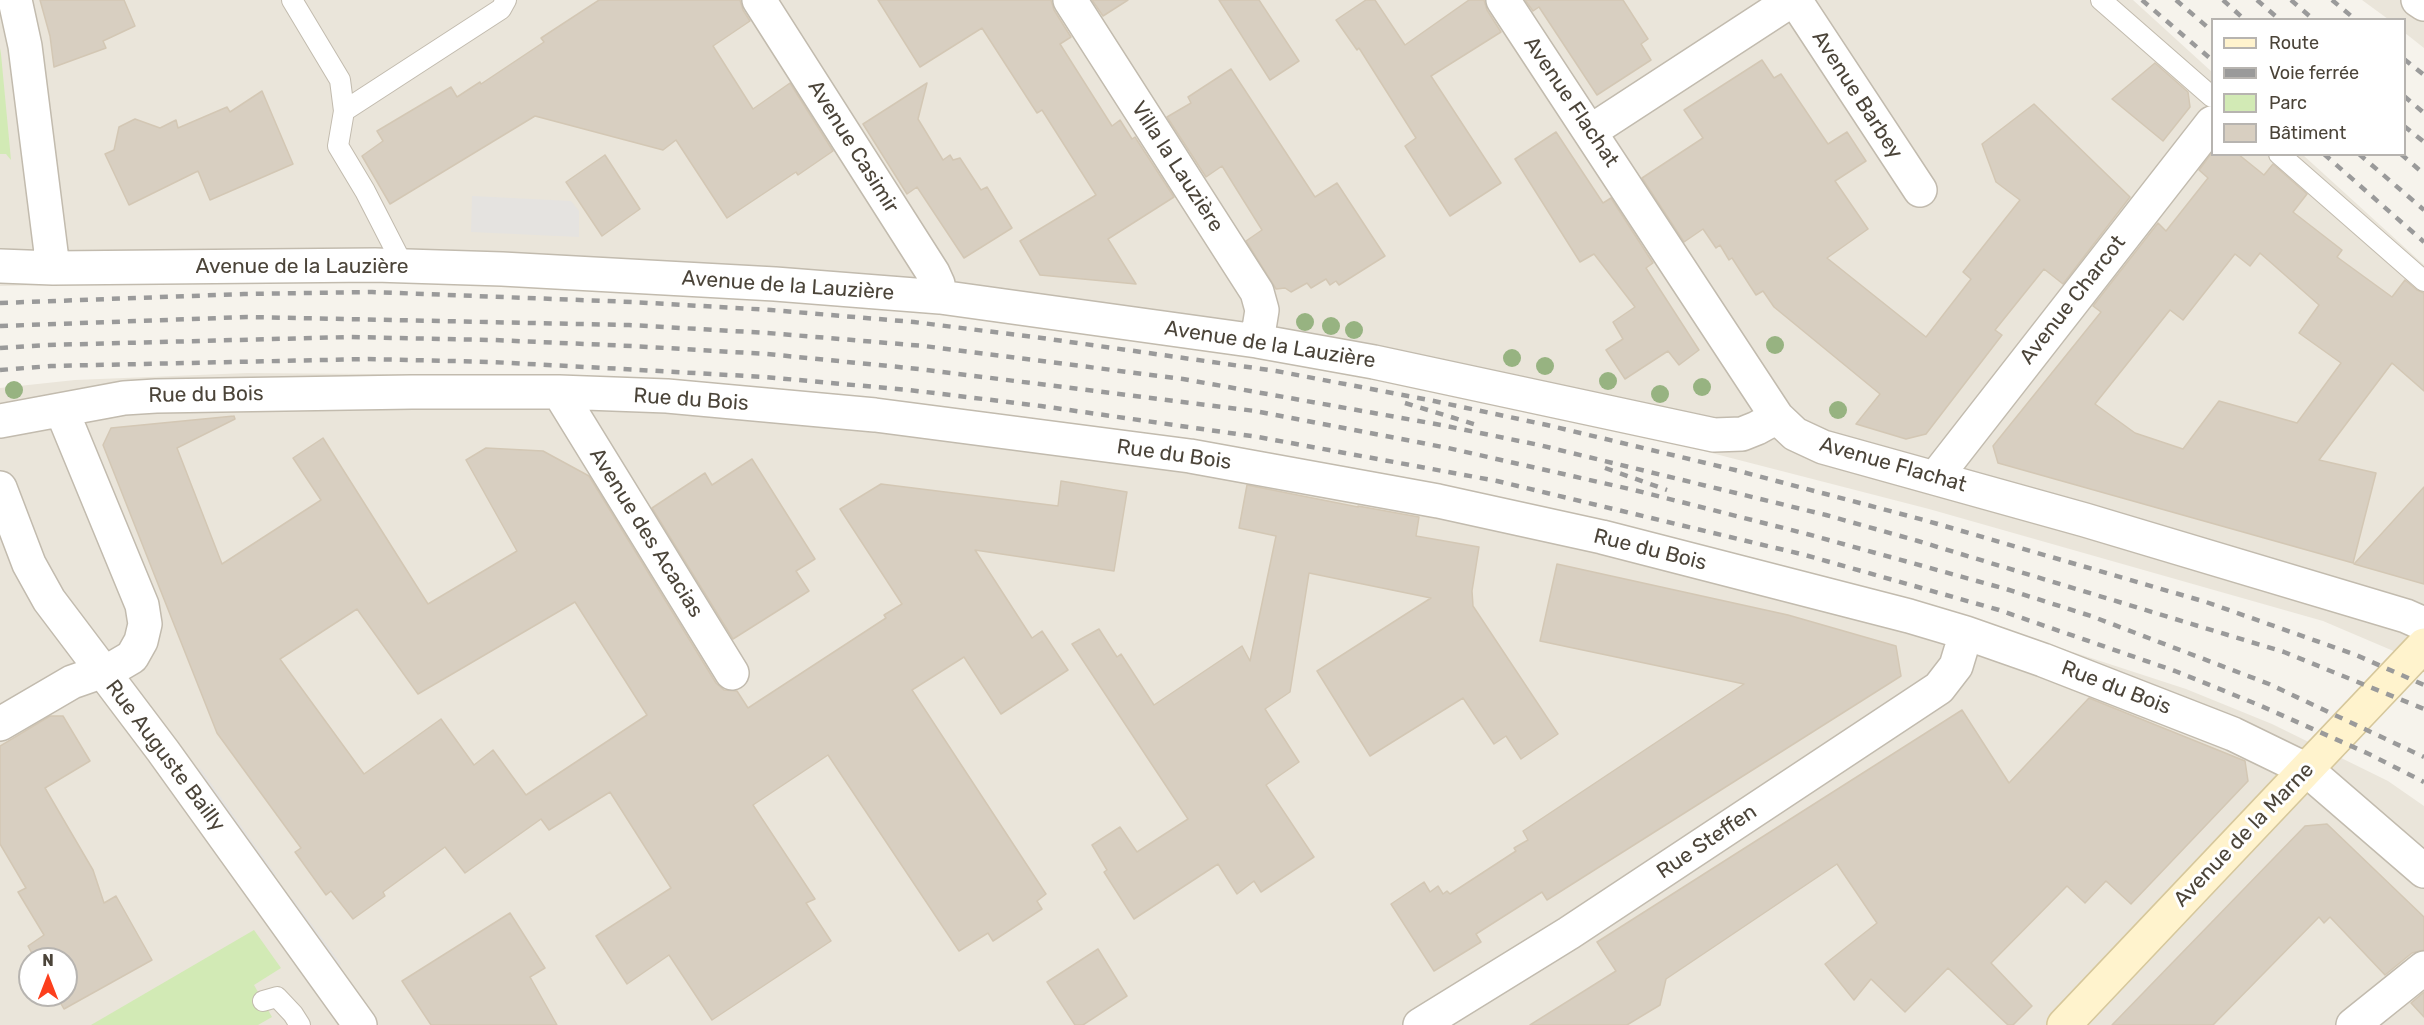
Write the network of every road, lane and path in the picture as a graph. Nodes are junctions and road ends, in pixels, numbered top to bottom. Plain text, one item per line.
1 (15, 0) edge
2 (292, 0) edge
3 (506, 0) edge
4 (759, 0) edge
5 (1070, 0) edge
6 (1503, 0) edge
7 (1793, 0) edge
8 (2101, 0) edge
9 (2418, 0) edge
10 (2424, 4) edge
11 (2211, 96) edge
12 (344, 111) junction
13 (2211, 124) edge
14 (1591, 131) junction
15 (2281, 156) edge
16 (1920, 190) dead end
17 (0, 249) edge
18 (28, 267) edge
19 (404, 267) junction
20 (2424, 280) edge
21 (940, 297) junction
22 (1257, 341) junction
23 (559, 392) junction
24 (62, 411) junction
25 (1777, 417) junction
26 (0, 421) edge
27 (1935, 478) junction
28 (0, 488) edge
29 (2424, 624) edge
30 (1966, 633) junction
31 (2424, 645) edge
32 (102, 671) junction
33 (732, 673) dead end
34 (0, 724) edge
35 (2307, 770) junction
36 (2424, 871) edge
37 (2424, 968) edge
38 (263, 1001) dead end
39 (300, 1025) edge
40 (360, 1025) edge
41 (1420, 1025) edge
42 (2064, 1025) edge
43 (2353, 1025) edge

1 - 18 street
2 - 12 lane
3 - 12 lane
4 - 21 street, Avenue Casimir
5 - 22 street, Villa la Lauzière
6 - 14 street, Avenue Flachat
7 - 14 street
7 - 16 street, Avenue Barbey
8 - 11 lane
9 - 10 street
12 - 19 lane
13 - 27 street, Avenue Charcot
14 - 25 street, Avenue Flachat
15 - 20 lane
17 - 18 lane
18 - 19 street, Avenue de la Lauzière
19 - 21 street, Avenue de la Lauzière
21 - 22 street, Avenue de la Lauzière
22 - 25 street, Avenue de la Lauzière
23 - 24 street, Rue du Bois
23 - 30 street, Rue du Bois
23 - 33 street, Avenue des Acacias
24 - 26 street, Rue du Bois
24 - 32 street, Rue Auguste Bailly
25 - 27 street, Avenue Flachat
27 - 29 street, Avenue Flachat
28 - 32 street
30 - 35 street, Rue du Bois
30 - 41 street, Rue Steffen
31 - 35 main road, Avenue de la Marne
32 - 34 street
32 - 40 street, Rue Auguste Bailly
35 - 36 street, Rue du Bois
35 - 42 main road, Avenue de la Marne
37 - 43 street
38 - 39 lane

